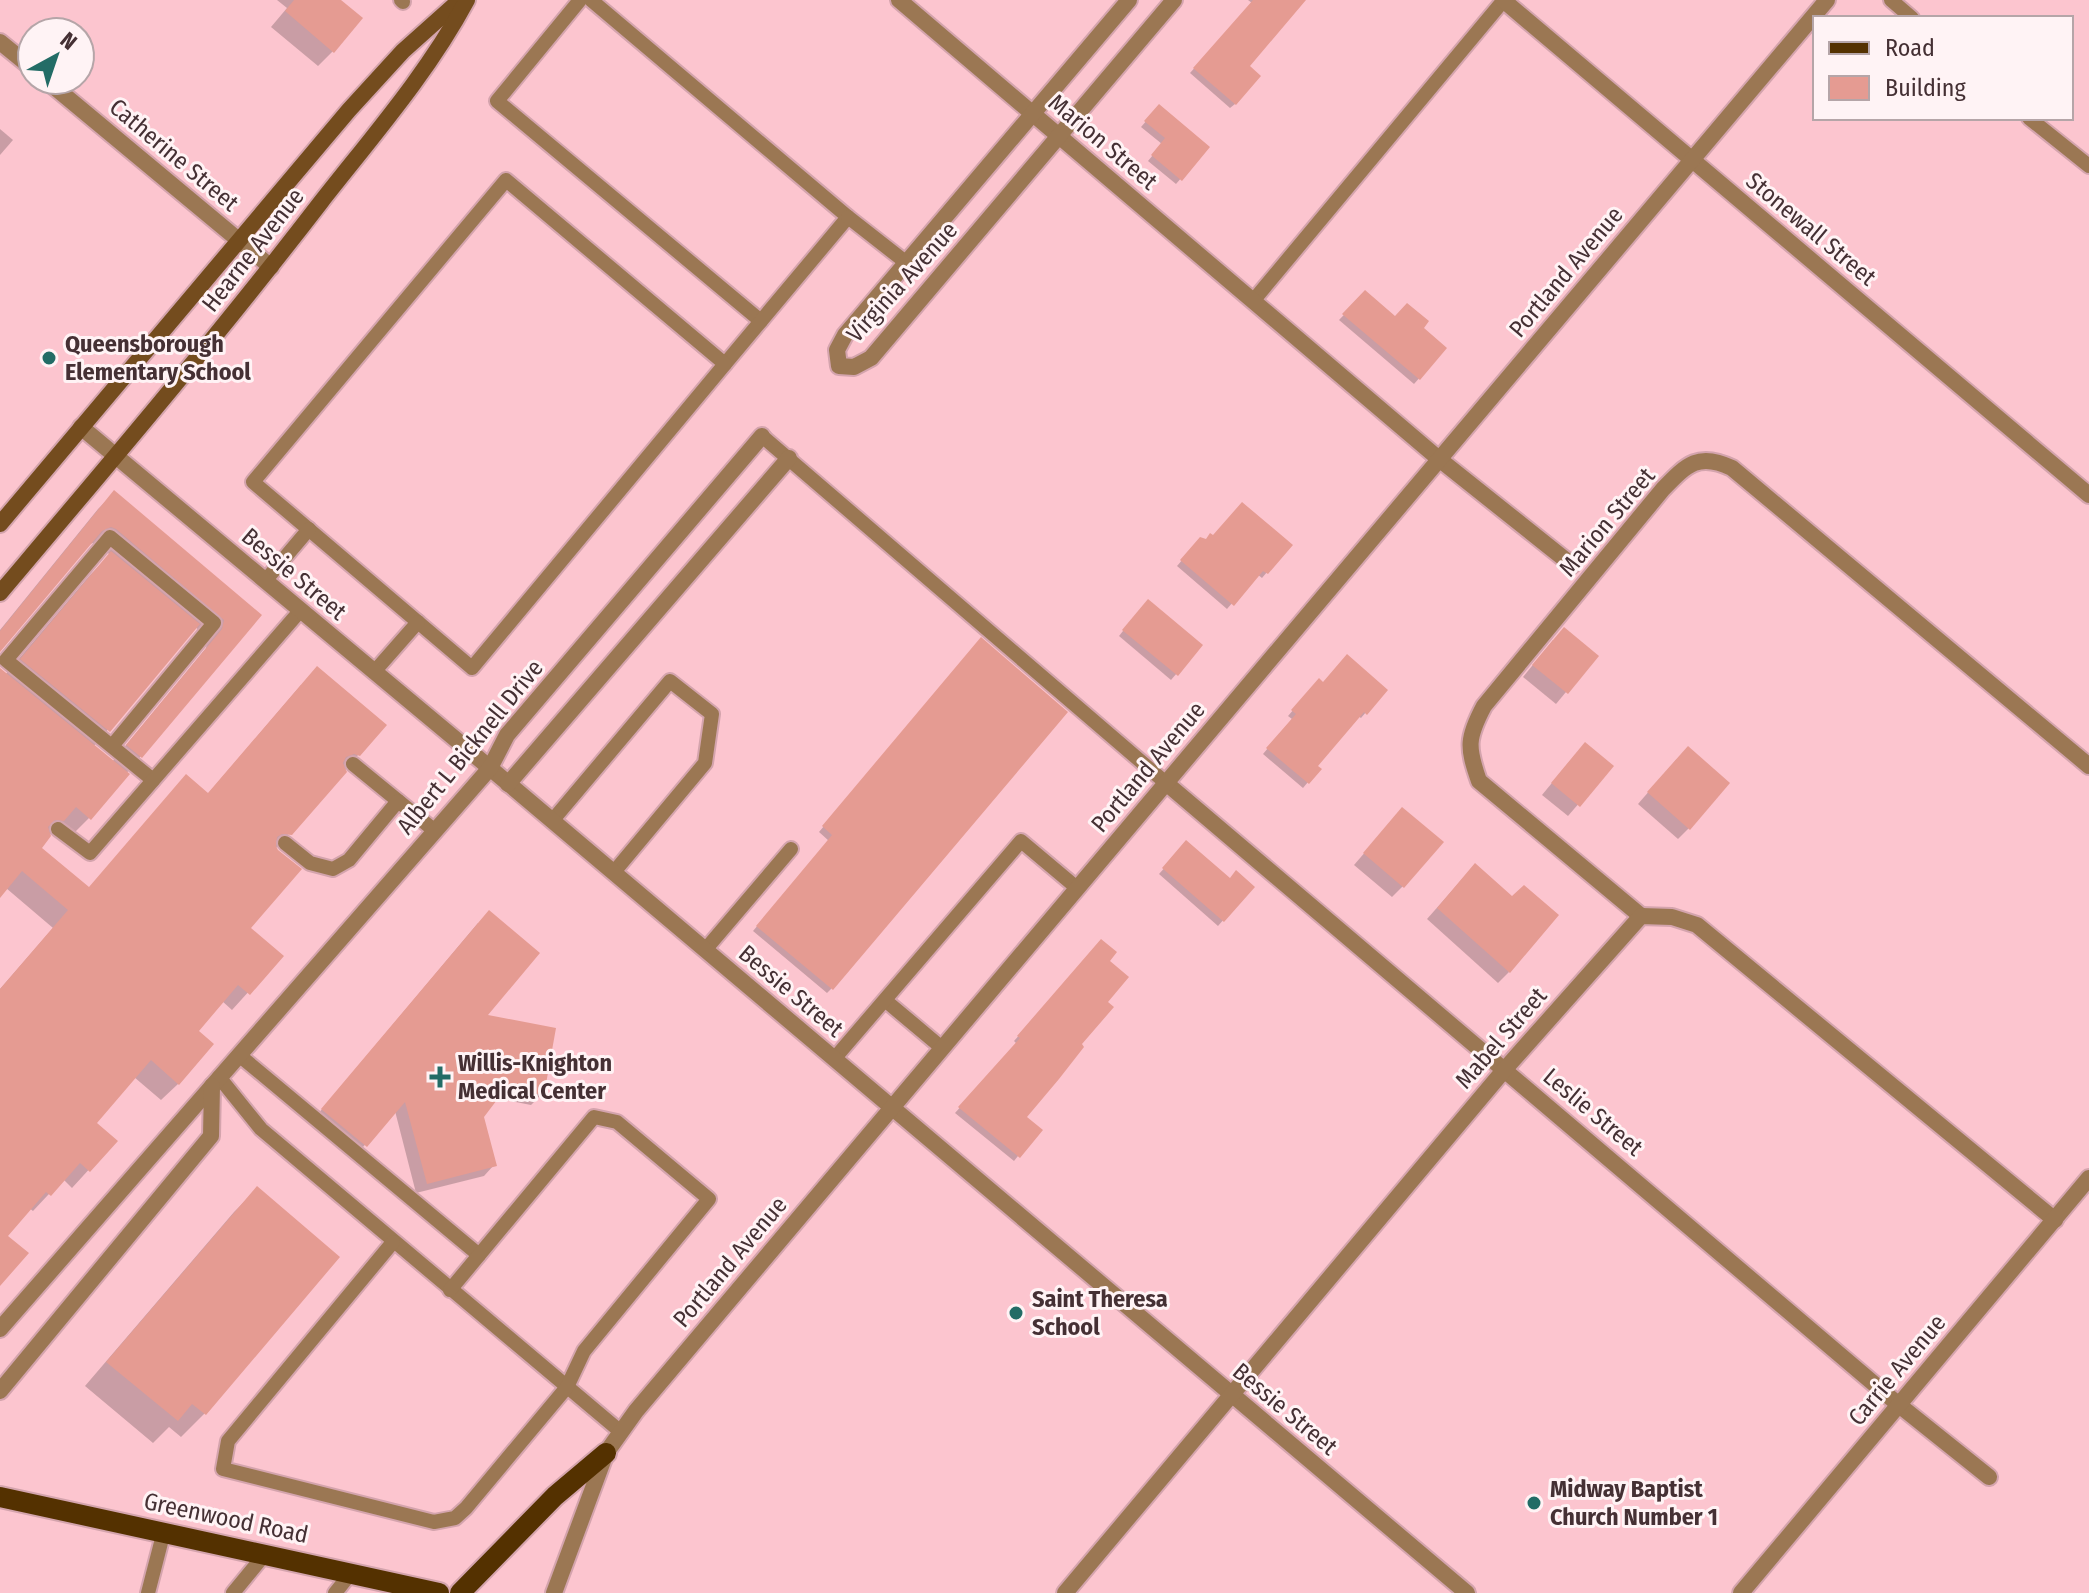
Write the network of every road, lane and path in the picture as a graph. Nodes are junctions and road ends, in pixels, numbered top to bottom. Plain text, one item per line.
1 (460, 0) edge
2 (467, 0) edge
3 (580, 0) edge
4 (591, 0) edge
5 (899, 0) edge
6 (1129, 0) edge
7 (1174, 0) edge
8 (1503, 0) edge
9 (1827, 0) edge
10 (1891, 0) edge
11 (1814, 16) edge
12 (1910, 16) edge
13 (1813, 17) edge
14 (0, 42) edge
15 (16, 55) edge
16 (65, 96) edge
17 (1034, 114) junction
18 (2032, 120) edge
19 (1059, 137) junction
20 (1692, 160) junction
21 (2089, 166) edge
22 (848, 217) junction
23 (239, 241) junction
24 (908, 264) junction
25 (271, 267) junction
26 (1253, 301) junction
27 (761, 321) junction
28 (725, 364) junction
29 (81, 427) junction
30 (762, 436) joint
31 (115, 456) junction
32 (789, 458) junction
33 (1439, 459) junction
34 (2089, 495) edge
35 (0, 524) edge
36 (309, 529) junction
37 (1572, 565) dead end
38 (265, 581) junction
39 (0, 593) edge
40 (300, 611) junction
41 (418, 622) junction
42 (374, 672) junction
43 (112, 746) junction
44 (353, 764) dead end
45 (2089, 766) edge
46 (490, 768) junction
47 (153, 780) junction
48 (1166, 783) junction
49 (508, 784) junction
50 (398, 801) junction
51 (552, 821) junction
52 (58, 829) dead end
53 (435, 831) junction
54 (285, 843) dead end
55 (791, 849) dead end
56 (614, 872) junction
57 (1077, 888) junction
58 (1641, 916) junction
59 (705, 950) junction
60 (886, 1001) junction
61 (942, 1048) junction
62 (239, 1055) junction
63 (834, 1059) junction
64 (1505, 1069) junction
65 (216, 1081) junction
66 (892, 1107) junction
67 (2089, 1178) edge
68 (2055, 1220) junction
69 (393, 1242) junction
70 (479, 1255) junction
71 (450, 1290) junction
72 (0, 1329) edge
73 (567, 1387) junction
74 (0, 1391) edge
75 (1231, 1394) junction
76 (1899, 1405) junction
77 (621, 1432) junction
78 (606, 1453) junction
79 (1989, 1477) dead end
80 (0, 1497) edge
81 (164, 1531) junction
82 (265, 1554) junction
83 (351, 1573) junction
84 (148, 1593) edge
85 (233, 1593) edge
86 (335, 1593) edge
87 (439, 1593) edge
88 (460, 1593) edge
89 (554, 1593) edge
90 (1065, 1593) edge
91 (1467, 1593) edge
92 (1741, 1593) edge

1 - 23 main road, Hearne Avenue
2 - 25 main road, Hearne Avenue
3 - 27 lane
4 - 22 lane
5 - 17 street, Marion Street
6 - 17 street, Virginia Avenue
7 - 19 street, Virginia Avenue
8 - 20 street, Stonewall Street
8 - 26 lane
9 - 11 street, Portland Avenue
10 - 12 lane
13 - 20 street, Portland Avenue
14 - 15 street
16 - 23 street, Catherine Street
17 - 19 street, Marion Street
17 - 24 street, Virginia Avenue
18 - 21 lane
19 - 24 street, Virginia Avenue
19 - 26 street, Marion Street
20 - 33 street, Portland Avenue
20 - 34 street, Stonewall Street
22 - 24 lane
22 - 27 lane
23 - 25 street, Catherine Street
23 - 29 main road, Hearne Avenue
25 - 31 main road, Hearne Avenue
26 - 33 street, Marion Street
27 - 28 lane
28 - 36 lane
28 - 41 lane
29 - 31 street, Bessie Street
29 - 35 main road, Hearne Avenue
30 - 32 lane
30 - 46 street, Albert L Bicknell Drive
31 - 38 street, Bessie Street
31 - 39 main road, Hearne Avenue
32 - 48 lane
32 - 49 street
33 - 37 street, Marion Street
33 - 48 street, Portland Avenue
36 - 38 lane
36 - 41 lane
38 - 40 street, Bessie Street
40 - 42 street, Bessie Street
40 - 47 lane
41 - 42 lane
42 - 46 street, Bessie Street
43 - 43 lane
43 - 47 lane
44 - 50 lane
45 - 58 street, Marion Street
46 - 49 street, Bessie Street
46 - 53 street, Albert L Bicknell Drive
47 - 52 lane
48 - 57 street, Portland Avenue
48 - 64 street, Leslie Street
49 - 51 street, Bessie Street
50 - 53 lane
50 - 54 lane
51 - 56 street, Bessie Street
51 - 56 lane
53 - 62 street, Albert L Bicknell Drive
55 - 59 lane
56 - 59 street, Bessie Street
57 - 60 lane
57 - 61 street, Portland Avenue
58 - 64 street, Mabel Street
58 - 68 street
59 - 63 street, Bessie Street
60 - 61 lane
60 - 63 lane
61 - 66 street, Portland Avenue
62 - 65 street, Albert L Bicknell Drive
62 - 70 lane
63 - 66 street, Bessie Street
64 - 75 street, Mabel Street
64 - 76 street, Leslie Street
65 - 69 lane
65 - 72 street, Albert L Bicknell Drive
65 - 74 street
66 - 75 street, Bessie Street
66 - 77 street, Portland Avenue
67 - 68 street, Carrie Avenue
68 - 76 street, Carrie Avenue
69 - 71 lane
69 - 73 lane
70 - 71 lane
70 - 73 lane
71 - 73 lane
73 - 77 lane
75 - 90 street, Mabel Street
75 - 91 street, Bessie Street
76 - 79 street, Leslie Street
76 - 92 street, Carrie Avenue
77 - 78 street, Portland Avenue
78 - 88 main road
78 - 89 street, Portland Avenue
80 - 81 main road, Greenwood Road
81 - 82 main road, Greenwood Road
81 - 84 lane
82 - 83 main road, Greenwood Road
82 - 85 lane
83 - 86 lane
83 - 87 main road, Greenwood Road

